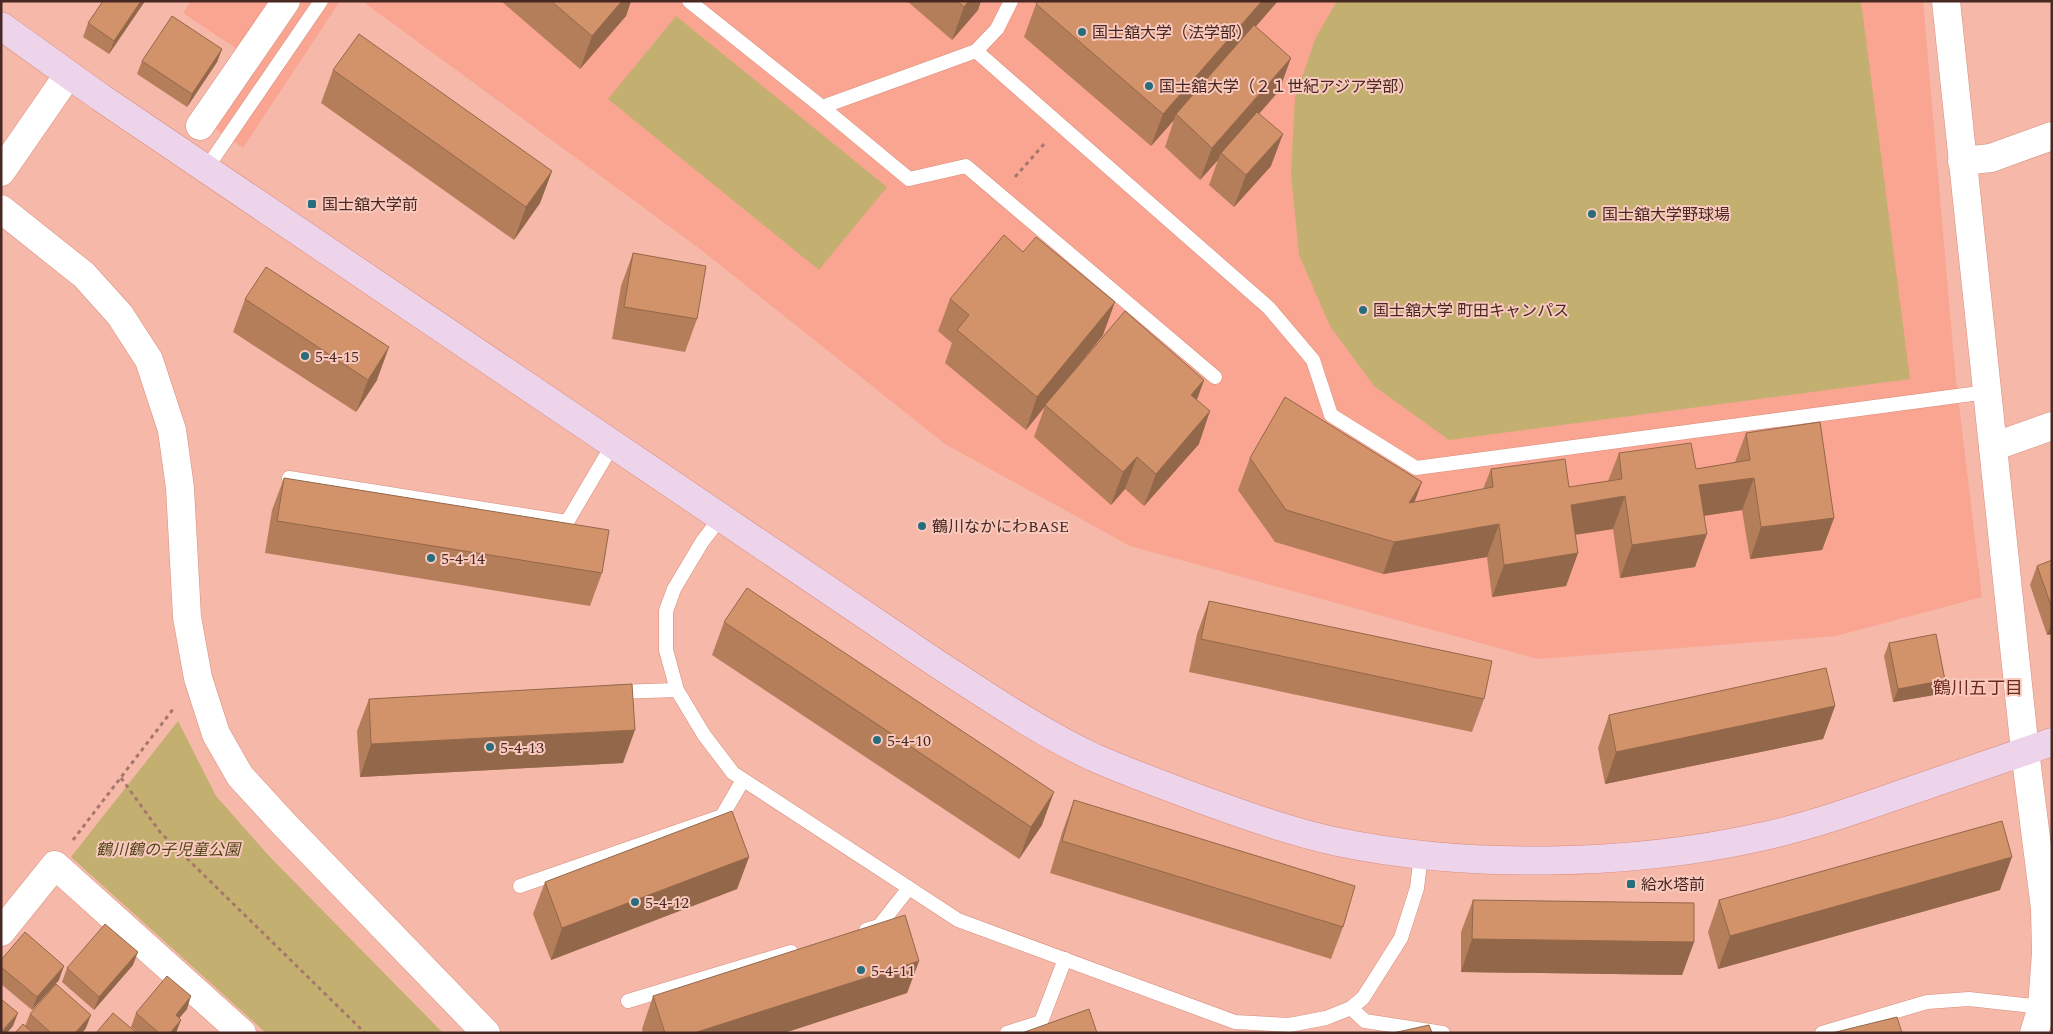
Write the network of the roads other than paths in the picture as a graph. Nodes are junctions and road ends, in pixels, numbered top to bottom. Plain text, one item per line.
1 (286, 1) edge
2 (321, 1) edge
3 (690, 1) edge
4 (1011, 1) edge
5 (1946, 1) edge
6 (1, 26) edge
7 (976, 51) junction
8 (68, 75) junction
9 (822, 108) junction
10 (200, 126) dead end
11 (2052, 136) edge
12 (1962, 160) junction
13 (206, 169) junction
14 (1, 172) edge
15 (1, 209) edge
16 (1215, 377) dead end
17 (1987, 392) junction
18 (2052, 426) edge
19 (613, 444) junction
20 (1993, 447) junction
21 (289, 478) edge
22 (721, 517) junction
23 (677, 690) junction
24 (599, 693) edge
25 (2052, 742) edge
26 (2025, 751) junction
27 (743, 780) junction
28 (1421, 855) junction
29 (520, 886) dead end
30 (909, 888) junction
31 (1, 932) edge
32 (851, 934) edge
33 (805, 948) edge
34 (2049, 952) edge
35 (1065, 959) junction
36 (628, 1001) dead end
37 (2042, 1007) junction
38 (1351, 1008) junction
39 (242, 1033) edge
40 (486, 1033) edge
41 (1007, 1033) edge
42 (1443, 1033) edge
43 (1822, 1033) edge
44 (2034, 1033) edge

1 - 10 street
2 - 13 lane
3 - 9 lane
4 - 7 lane
5 - 12 street
6 - 8 street
7 - 9 lane
7 - 17 lane
8 - 13 street
8 - 14 street
9 - 16 lane
11 - 12 street
12 - 17 street
13 - 19 street
15 - 40 street
17 - 20 street
18 - 20 street
19 - 21 lane
19 - 22 street
20 - 26 street
22 - 23 lane
22 - 28 street
23 - 24 lane
23 - 27 lane
25 - 26 street
26 - 28 street
26 - 34 street
27 - 29 lane
27 - 30 lane
28 - 38 lane
30 - 32 lane
30 - 35 lane
31 - 39 street
33 - 36 lane
34 - 37 street
35 - 38 lane
35 - 41 lane
37 - 43 lane
37 - 44 street
38 - 42 lane

